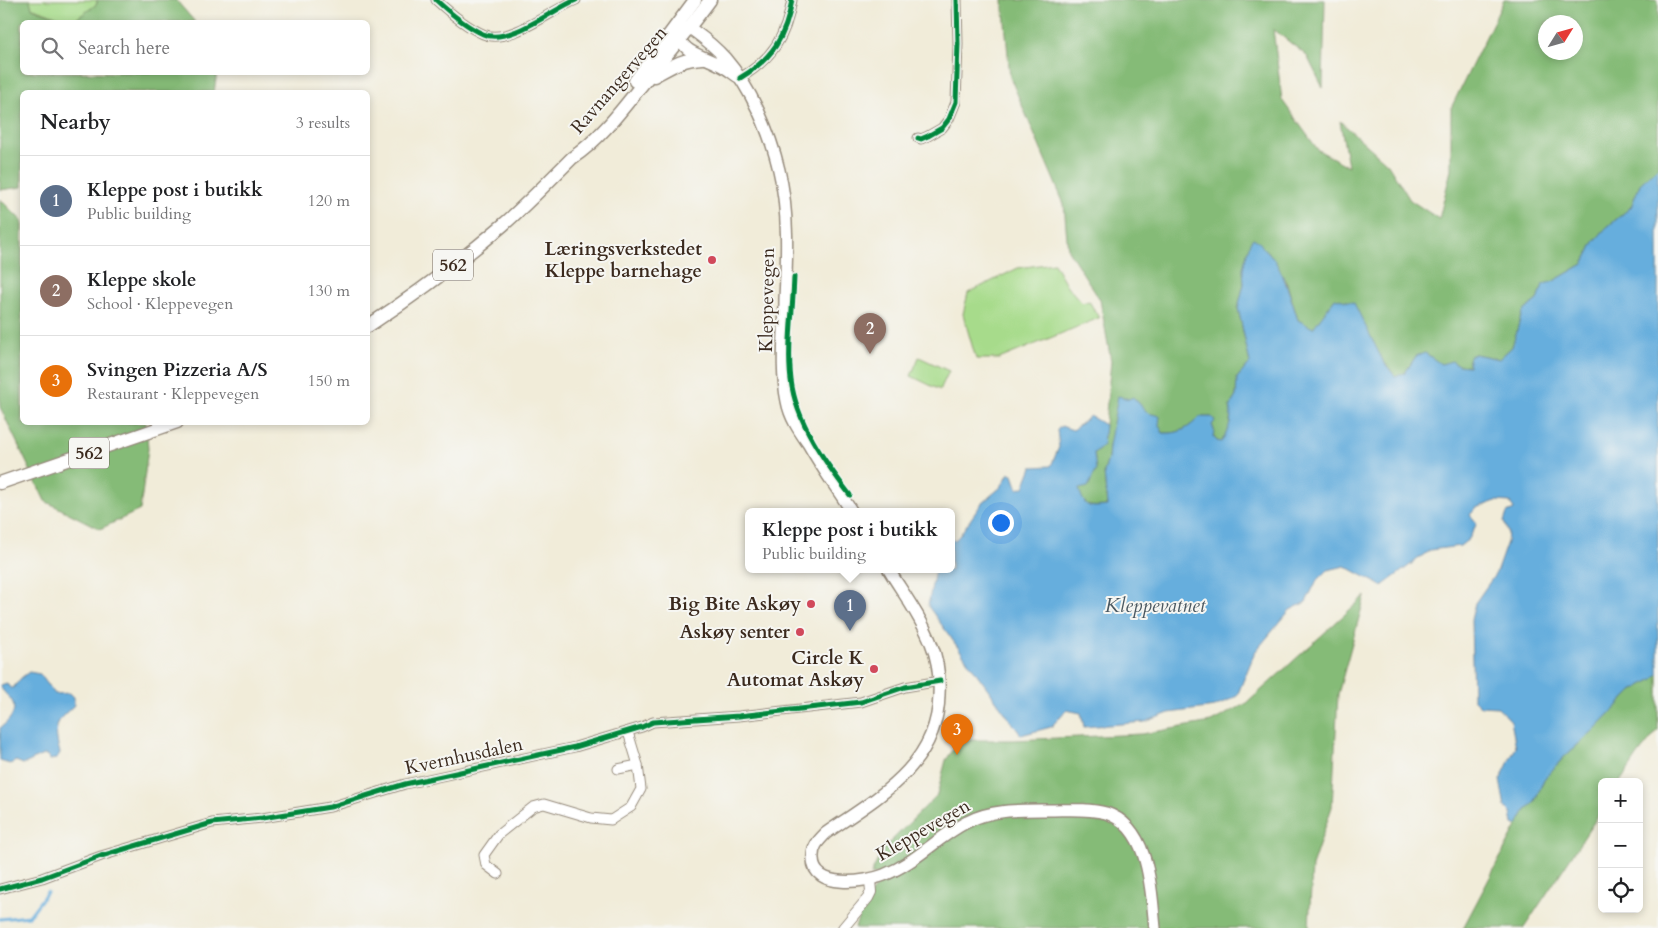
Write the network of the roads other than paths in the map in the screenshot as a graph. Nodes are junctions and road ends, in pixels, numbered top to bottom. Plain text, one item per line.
1 (436, 0) edge
2 (576, 0) edge
3 (695, 0) edge
4 (710, 0) edge
5 (792, 0) edge
6 (957, 0) edge
7 (675, 28) junction
8 (690, 28) junction
9 (679, 41) junction
10 (703, 58) junction
11 (740, 78) junction
12 (644, 83) junction
13 (918, 138) dead end
14 (572, 158) junction
15 (370, 325) edge
16 (168, 425) edge
17 (0, 483) edge
18 (849, 508) edge
19 (891, 573) edge
20 (940, 681) junction
21 (628, 732) junction
22 (638, 765) junction
23 (618, 769) dead end
24 (498, 874) dead end
25 (870, 880) junction
26 (0, 889) edge
27 (843, 928) edge
28 (1155, 928) edge

1 - 2 street
3 - 7 main road, Ravnangervegen / 562
4 - 8 main road, Ravnangervegen / 562
5 - 11 street
6 - 13 street
7 - 8 main road
7 - 9 main road
7 - 14 main road, Ravnangervegen / 562
8 - 9 main road, Ravnangervegen / 562
8 - 11 main road, Kleppevegen
9 - 10 main road, Kleppevegen
9 - 12 main road, Ravnangervegen / 562
10 - 11 main road, Kleppevegen
10 - 12 main road
11 - 18 main road, Kleppevegen
12 - 14 main road, Ravnangervegen / 562
14 - 15 main road, Ravnangervegen / 562
16 - 17 main road, 562
19 - 20 main road, Kleppevegen
20 - 21 street, Kvernhusdalen
20 - 25 main road, Kleppevegen
21 - 22 street
21 - 26 street, Kvernhusdalen
22 - 23 street
22 - 24 street
25 - 27 street
25 - 28 main road, Kleppevegen

